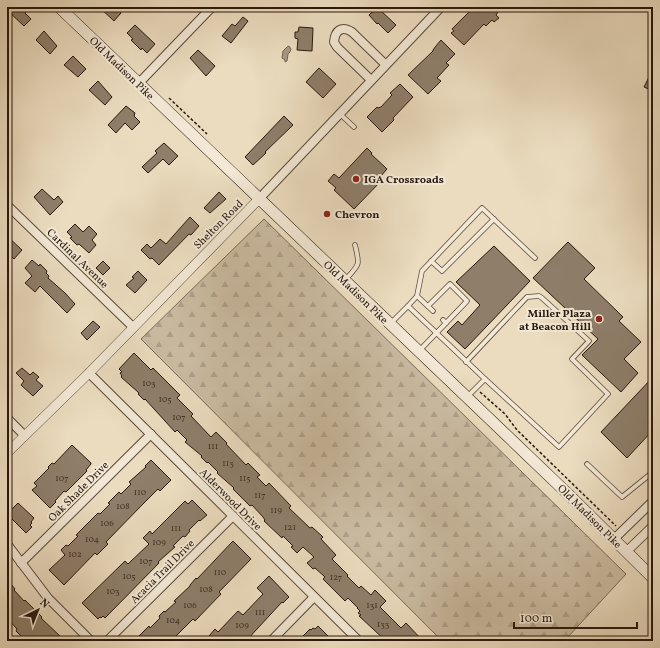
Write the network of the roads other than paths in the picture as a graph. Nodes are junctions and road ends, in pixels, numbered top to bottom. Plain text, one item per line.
1 (212, 7) edge
2 (440, 7) edge
3 (62, 8) edge
4 (385, 64) junction
5 (371, 80) junction
6 (138, 84) junction
7 (340, 113) junction
8 (354, 127) dead end
9 (259, 199) junction
10 (7, 205) edge
11 (494, 219) junction
12 (356, 245) dead end
13 (535, 258) dead end
14 (431, 261) junction
15 (344, 281) junction
16 (417, 296) junction
17 (408, 306) junction
18 (428, 306) junction
19 (432, 311) dead end
20 (390, 324) junction
21 (133, 328) junction
22 (436, 333) junction
23 (418, 352) junction
24 (466, 362) junction
25 (89, 372) junction
26 (485, 379) junction
27 (467, 397) junction
28 (7, 418) edge
29 (151, 434) junction
30 (24, 435) junction
31 (7, 453) edge
32 (588, 464) dead end
33 (653, 472) edge
34 (653, 501) edge
35 (233, 516) junction
36 (653, 526) edge
37 (613, 540) junction
38 (7, 544) edge
39 (626, 552) junction
40 (21, 562) junction
41 (653, 578) edge
42 (314, 597) junction
43 (92, 641) edge
44 (107, 641) edge
45 (271, 641) edge
46 (359, 641) edge

1 - 6 street
2 - 4 street, Shelton Road
3 - 6 main road, Old Madison Pike
4 - 5 street, Shelton Road
4 - 5 street
5 - 7 street, Shelton Road
6 - 9 main road, Old Madison Pike
7 - 8 lane
7 - 9 street, Shelton Road
9 - 15 main road, Old Madison Pike
9 - 21 street, Shelton Road
10 - 21 street, Cardinal Avenue
11 - 13 lane
11 - 14 lane
11 - 14 lane
12 - 15 lane
14 - 16 lane
15 - 20 main road, Old Madison Pike
16 - 17 lane
16 - 18 lane
17 - 20 lane
17 - 22 lane
18 - 19 lane
18 - 22 lane
20 - 23 main road, Old Madison Pike
21 - 25 street, Shelton Road
22 - 23 lane
22 - 24 lane
23 - 27 main road, Old Madison Pike
24 - 26 lane
24 - 26 lane
25 - 29 street, Alderwood Drive
25 - 30 street, Shelton Road
26 - 27 lane
27 - 37 main road, Old Madison Pike
28 - 30 street
29 - 35 street, Alderwood Drive
29 - 40 street, Oak Shade Drive
30 - 31 street, Shelton Road
32 - 33 lane
34 - 37 street
35 - 42 street, Alderwood Drive
35 - 44 street, Acacia Trail Drive
36 - 39 street
37 - 39 main road, Old Madison Pike
38 - 40 street
39 - 41 main road, Old Madison Pike
40 - 43 street
42 - 45 street
42 - 46 street, Alderwood Drive

